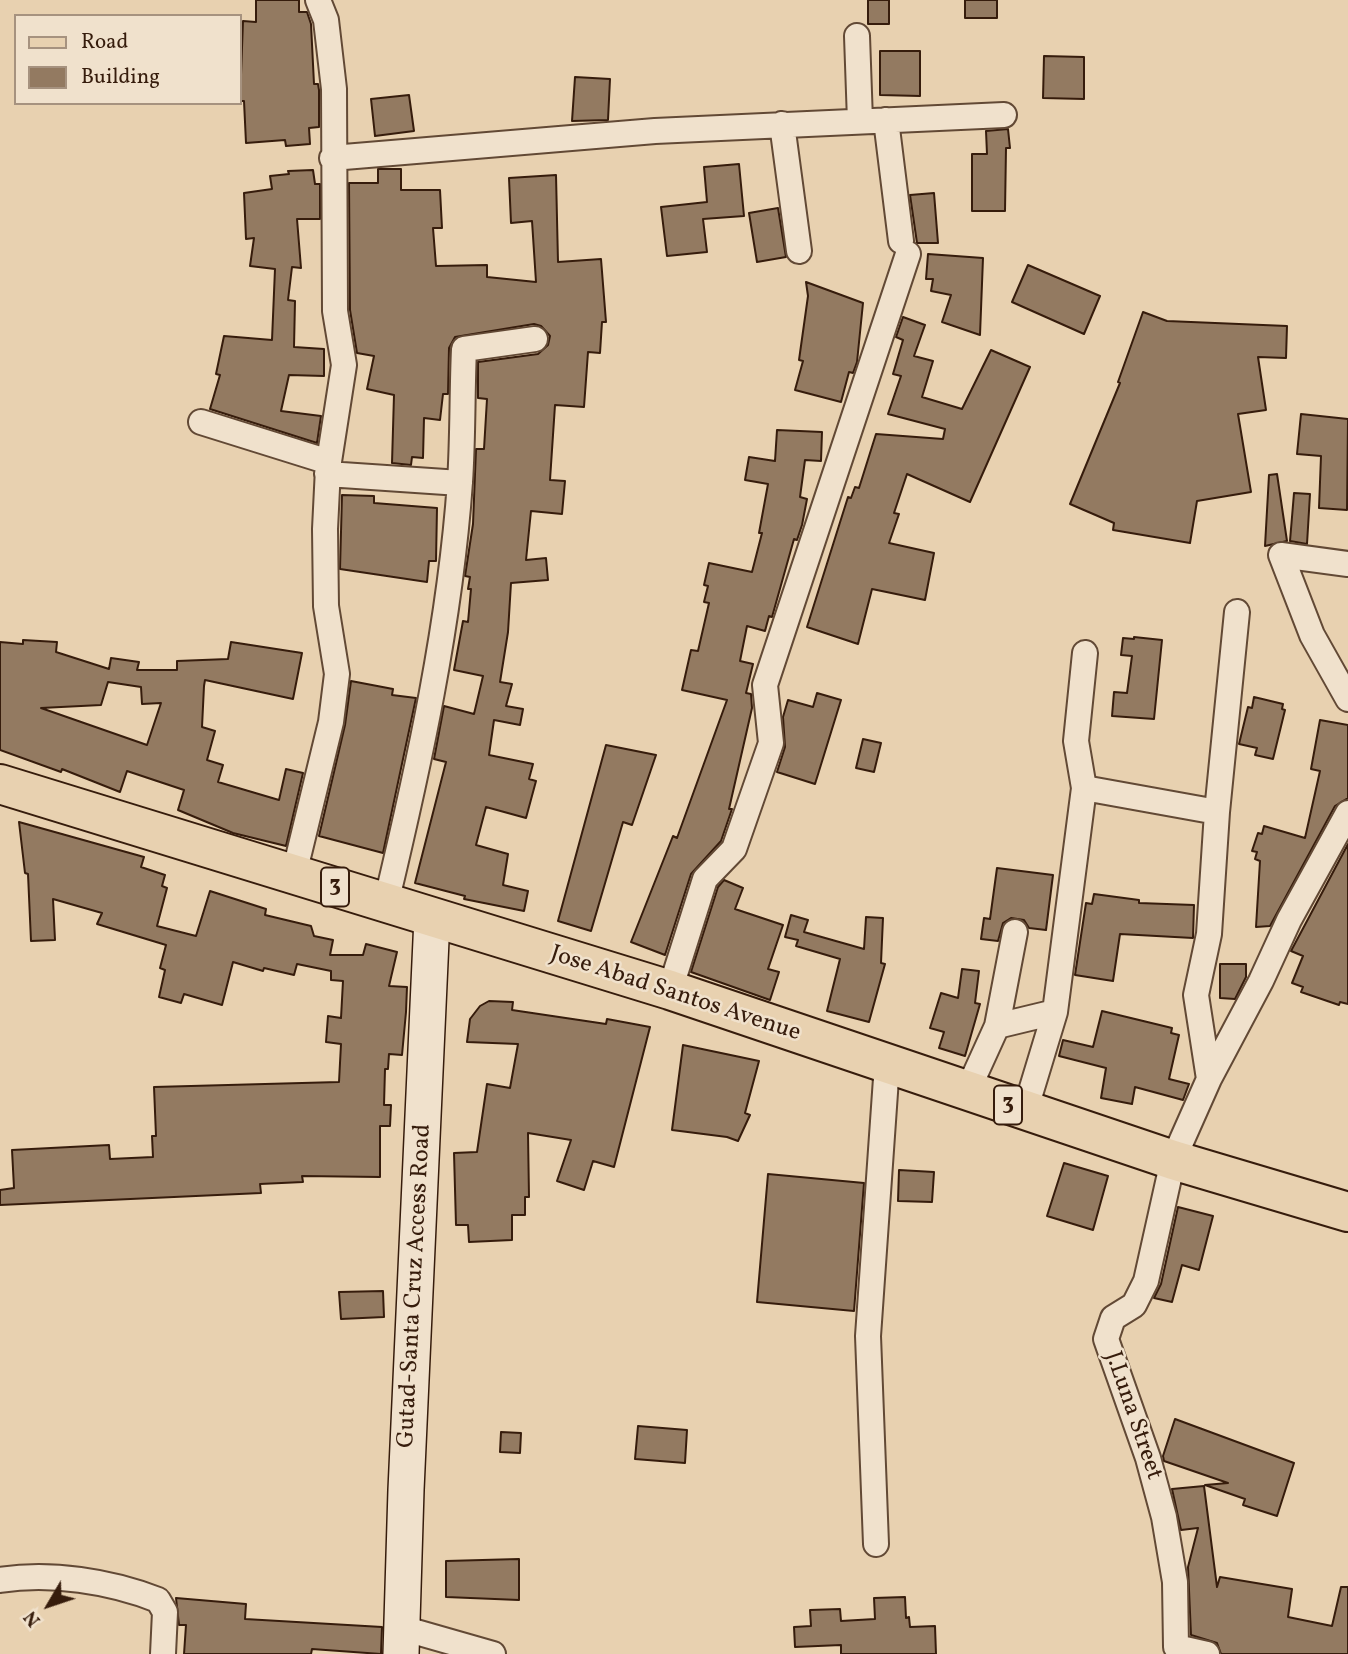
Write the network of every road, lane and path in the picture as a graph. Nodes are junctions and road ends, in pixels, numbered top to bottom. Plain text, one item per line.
1 (318, 0) edge
2 (857, 36) dead end
3 (1004, 115) dead end
4 (886, 120) junction
5 (859, 121) junction
6 (782, 124) junction
7 (332, 158) junction
8 (799, 251) dead end
9 (535, 339) dead end
10 (201, 422) dead end
11 (328, 468) junction
12 (460, 483) junction
13 (1348, 565) edge
14 (1237, 612) dead end
15 (1085, 653) dead end
16 (1348, 699) edge
17 (0, 784) edge
18 (1084, 788) junction
19 (1217, 812) junction
20 (1348, 813) edge
21 (294, 874) junction
22 (386, 903) junction
23 (432, 918) junction
24 (1015, 932) dead end
25 (670, 990) junction
26 (1055, 1012) junction
27 (997, 1026) junction
28 (887, 1064) junction
29 (1209, 1079) junction
30 (967, 1092) junction
31 (1026, 1111) junction
32 (1173, 1160) junction
33 (1348, 1212) edge
34 (876, 1544) dead end
35 (0, 1580) edge
36 (402, 1641) edge
37 (163, 1654) edge
38 (493, 1654) edge
39 (1207, 1654) edge

1 - 7 street
2 - 5 street
3 - 4 street
4 - 5 street
4 - 25 street
5 - 6 street
6 - 7 street
6 - 8 street
7 - 11 street
9 - 12 street
10 - 11 street
11 - 12 street
11 - 21 street
12 - 22 street
13 - 16 street
14 - 19 street
15 - 18 street
17 - 21 main road, Jose Abad Santos Avenue / 3
18 - 19 street
18 - 26 street
19 - 29 street
20 - 29 street, J.Luna Street
21 - 22 main road, Jose Abad Santos Avenue / 3
22 - 23 main road, Jose Abad Santos Avenue / 3
23 - 25 main road, Jose Abad Santos Avenue / 3
23 - 36 main road, Gutad-Santa Cruz Access Road
24 - 27 street
25 - 28 main road, Jose Abad Santos Avenue / 3
26 - 27 street
26 - 31 street
27 - 30 street
28 - 30 main road, Jose Abad Santos Avenue / 3
28 - 34 street
29 - 32 street, J.Luna Street
30 - 31 main road, Jose Abad Santos Avenue / 3
31 - 32 main road, Jose Abad Santos Avenue / 3
32 - 33 main road, Jose Abad Santos Avenue / 3
32 - 39 street, J.Luna Street
35 - 37 street
36 - 38 street

